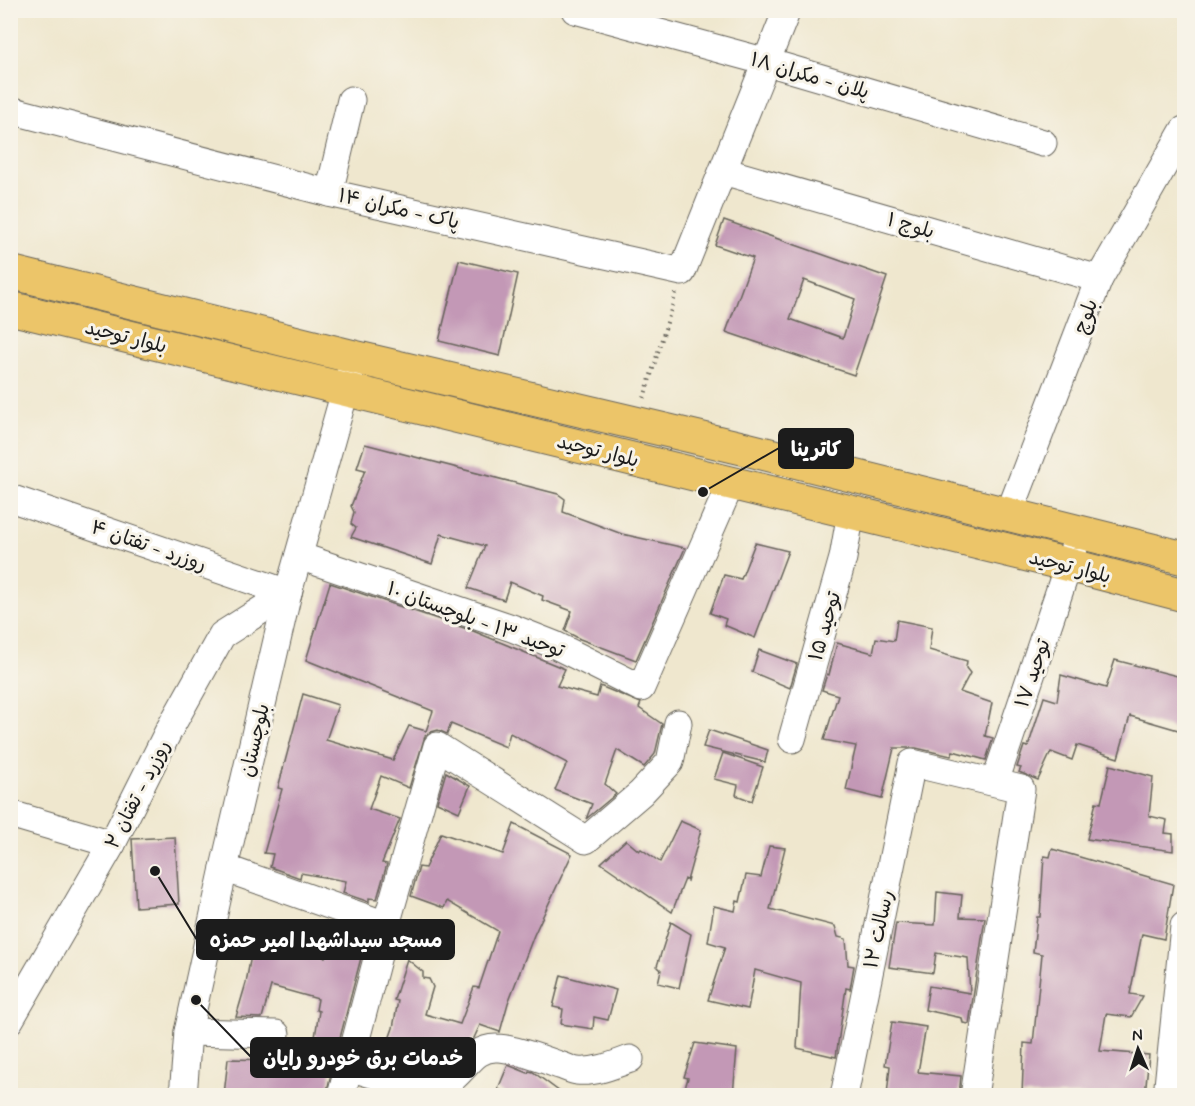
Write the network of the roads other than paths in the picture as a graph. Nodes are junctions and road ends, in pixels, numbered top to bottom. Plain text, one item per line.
1 (575, 10) edge
2 (787, 10) edge
3 (628, 17) edge
4 (766, 62) junction
5 (351, 100) dead end
6 (10, 110) edge
7 (1185, 130) edge
8 (1043, 142) dead end
9 (1177, 161) edge
10 (723, 171) junction
11 (329, 193) junction
12 (10, 272) edge
13 (1099, 279) junction
14 (10, 308) edge
15 (354, 357) junction
16 (346, 389) junction
17 (731, 483) junction
18 (10, 498) edge
19 (850, 512) junction
20 (1009, 514) junction
21 (1079, 532) junction
22 (299, 556) junction
23 (1185, 558) edge
24 (1069, 565) junction
25 (288, 593) junction
26 (1185, 596) edge
27 (678, 723) dead end
28 (792, 739) dead end
29 (995, 782) junction
30 (10, 814) edge
31 (112, 844) junction
32 (224, 868) junction
33 (386, 925) junction
34 (1185, 926) edge
35 (14, 1006) edge
36 (188, 1032) junction
37 (276, 1034) dead end
38 (630, 1059) dead end
39 (348, 1067) junction
40 (183, 1095) edge
41 (341, 1095) edge
42 (844, 1095) edge
43 (974, 1095) edge
44 (1167, 1095) edge

1 - 3 street, پلان - مکران ۱۸
2 - 4 street
3 - 4 street, پلان - مکران ۱۸
4 - 8 street, پلان - مکران ۱۸
4 - 10 street
5 - 11 street
6 - 11 street, پاک - مکران ۱۴
7 - 9 street, بلوچ
9 - 13 street, بلوچ
10 - 11 street, پاک - مکران ۱۴
10 - 13 street, بلوچ ۱
12 - 15 main road, بلوار توحید
13 - 20 street, بلوچ
14 - 16 main road, بلوار توحید
15 - 16 street, بلوچستان
15 - 20 main road, بلوار توحید
16 - 17 main road, بلوار توحید
16 - 22 street, بلوچستان
17 - 19 main road, بلوار توحید
17 - 22 street, توحید ۱۳ - بلوچستان ۱۰
18 - 25 street, روزرد - تفتان ۴
19 - 24 main road, بلوار توحید
19 - 28 street, توحید ۱۵
20 - 21 main road, بلوار توحید
21 - 23 main road, بلوار توحید
21 - 24 street, توحید ۱۷
22 - 25 street, بلوچستان
24 - 26 main road, بلوار توحید
24 - 29 street, توحید ۱۷
25 - 31 street, روزرد - تفتان ۲
25 - 32 street, بلوچستان
27 - 33 street
29 - 42 street, رسالت ۱۲
29 - 43 street
30 - 31 street
31 - 35 street, روزرد - تفتان ۲
32 - 33 street
32 - 36 street, بلوچستان
33 - 39 street
34 - 44 street
36 - 37 street
36 - 40 street, بلوچستان
38 - 39 street
39 - 41 street

